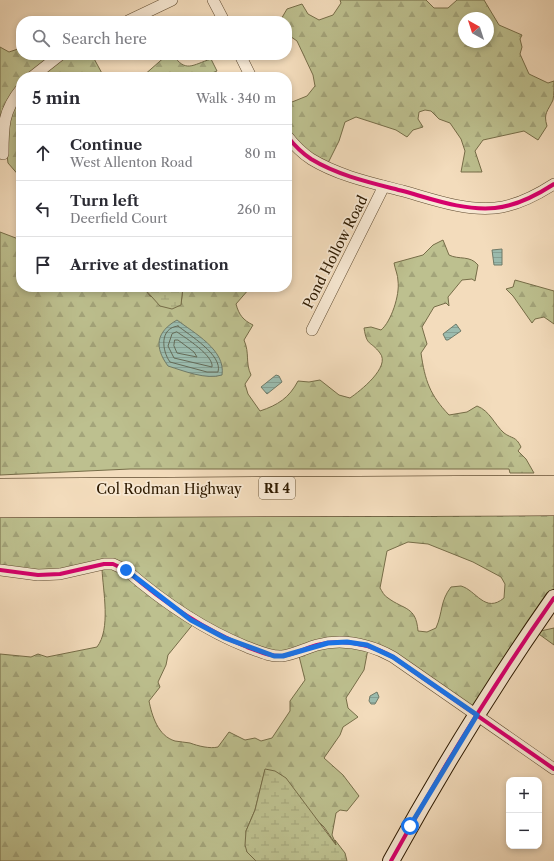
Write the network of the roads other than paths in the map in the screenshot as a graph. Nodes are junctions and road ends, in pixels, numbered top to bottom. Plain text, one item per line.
1 (172, 0) edge
2 (213, 0) edge
3 (138, 16) edge
4 (221, 16) edge
5 (54, 60) edge
6 (242, 60) edge
7 (38, 72) edge
8 (248, 72) edge
9 (16, 97) edge
10 (292, 142) edge
11 (3, 154) dead end
12 (554, 184) edge
13 (384, 186) junction
14 (312, 330) dead end
15 (554, 486) edge
16 (0, 490) edge
17 (554, 505) edge
18 (0, 507) edge
19 (0, 570) edge
20 (554, 598) edge
21 (477, 715) junction
22 (554, 769) edge
23 (392, 861) edge

1 - 3 street
2 - 4 street
5 - 7 street
6 - 8 street
9 - 11 street
10 - 13 street
12 - 13 street
13 - 14 street, Pond Hollow Road
15 - 16 highway, Col Rodman Highway / RI 4
17 - 18 highway, Col Rodman Highway / RI 4
19 - 21 street
20 - 21 street
21 - 22 street
21 - 23 street

